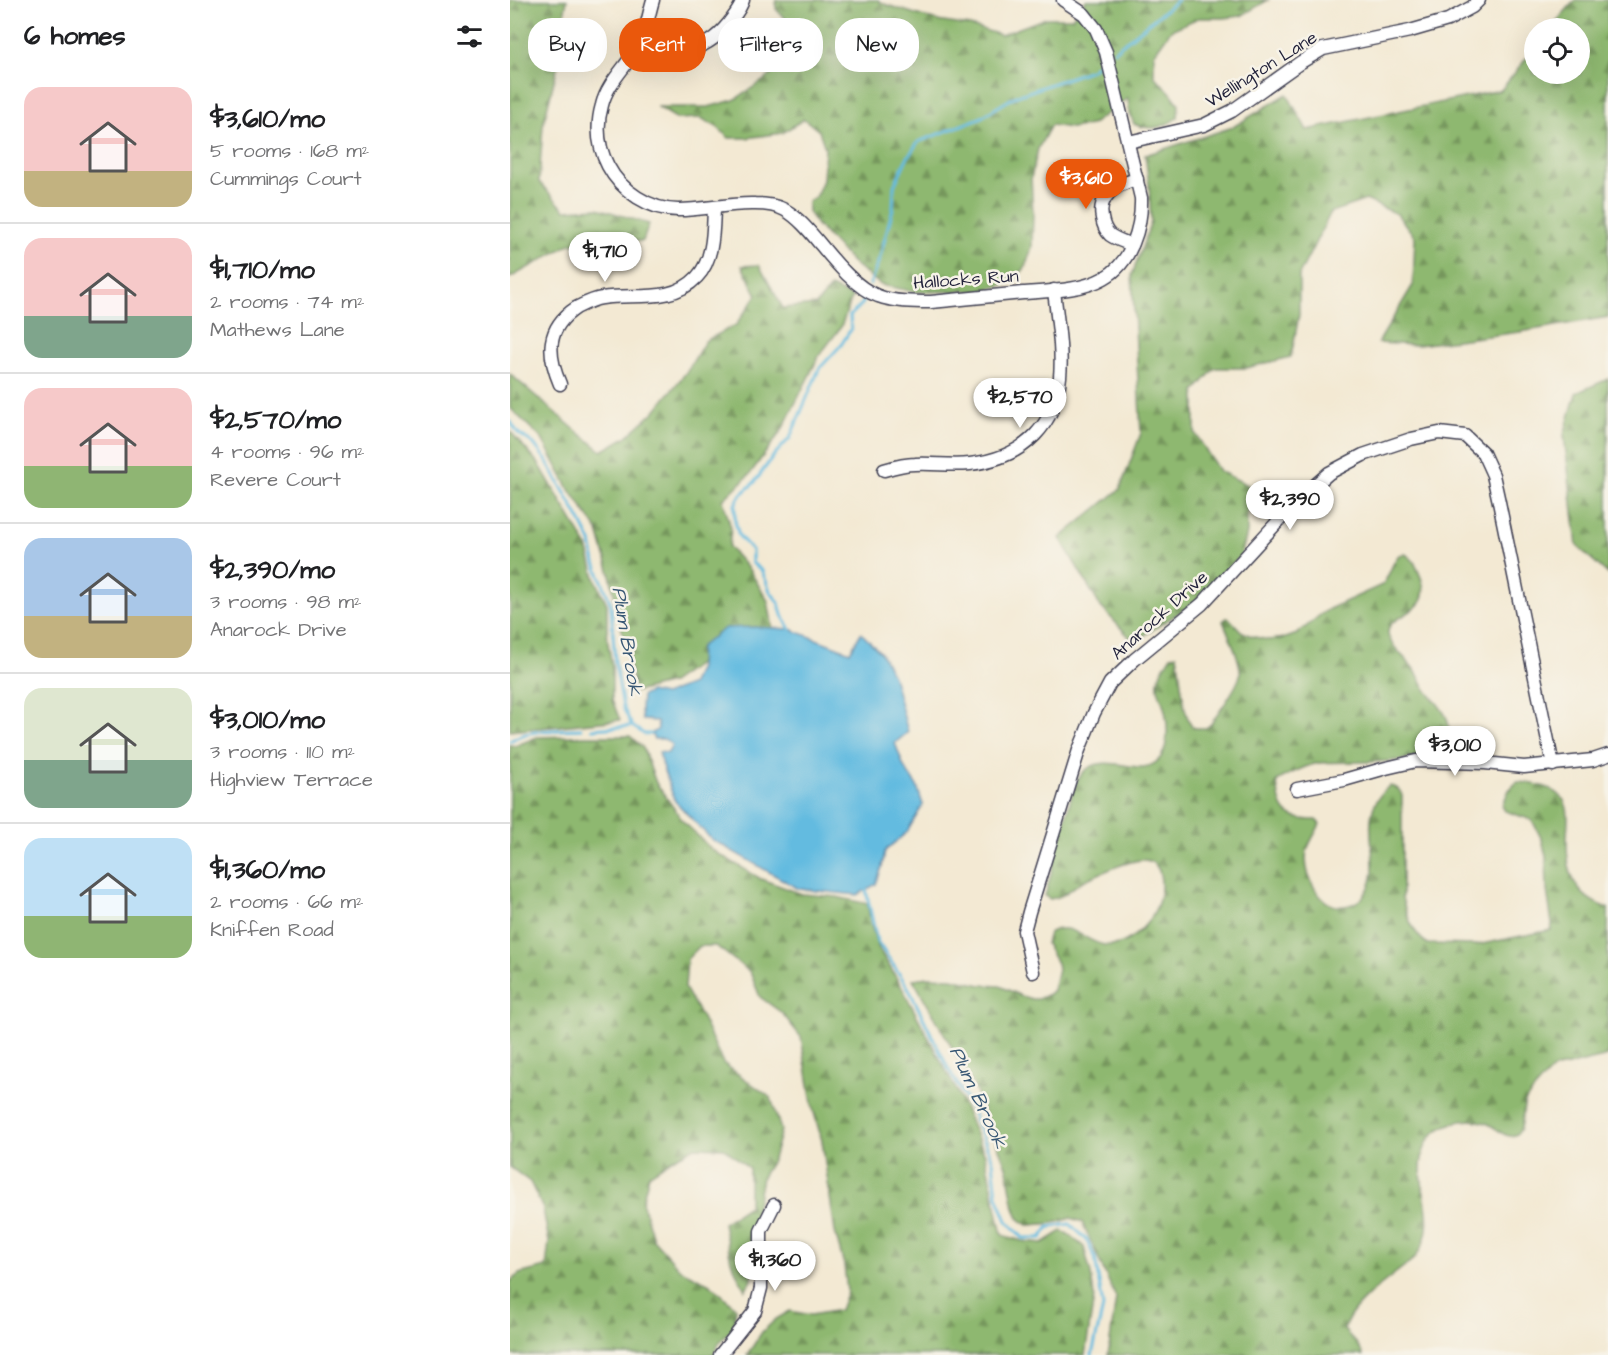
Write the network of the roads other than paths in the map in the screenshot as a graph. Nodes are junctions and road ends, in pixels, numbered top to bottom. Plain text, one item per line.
1 (653, 0) edge
2 (743, 0) edge
3 (1063, 0) edge
4 (1479, 0) edge
5 (648, 18) edge
6 (706, 43) edge
7 (620, 72) edge
8 (1128, 142) junction
9 (1137, 179) junction
10 (714, 208) junction
11 (1132, 244) junction
12 (1054, 290) junction
13 (560, 384) dead end
14 (884, 470) dead end
15 (1608, 755) edge
16 (1553, 765) junction
17 (1297, 789) dead end
18 (1033, 972) dead end
19 (774, 1205) dead end
20 (720, 1355) edge

1 - 5 street, Hallocks Run
2 - 6 street
3 - 8 street, Hallocks Run
4 - 8 street, Wellington Lane
7 - 10 street, Hallocks Run
8 - 9 street, Hallocks Run
9 - 11 street, Hallocks Run
9 - 11 street
10 - 12 street, Hallocks Run
10 - 13 street
11 - 12 street, Hallocks Run
12 - 14 street
15 - 16 street
16 - 17 street
16 - 18 street, Anarock Drive
19 - 20 street

